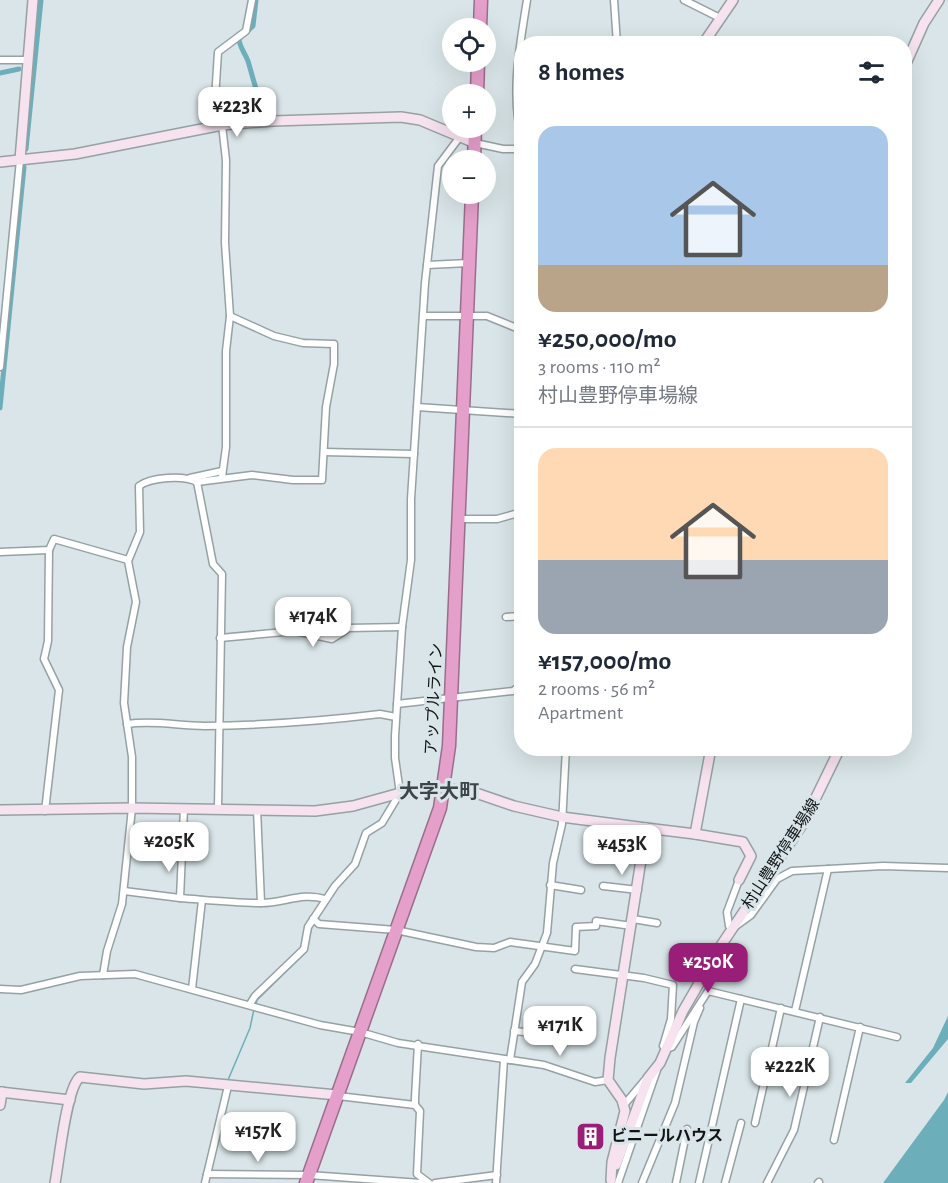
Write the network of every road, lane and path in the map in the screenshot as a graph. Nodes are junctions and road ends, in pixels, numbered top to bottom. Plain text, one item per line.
1 (33, 0) edge
2 (252, 0) edge
3 (481, 0) edge
4 (527, 0) edge
5 (614, 0) edge
6 (684, 0) edge
7 (733, 0) edge
8 (939, 0) edge
9 (480, 18) edge
10 (720, 18) junction
11 (521, 36) edge
12 (616, 36) edge
13 (708, 36) edge
14 (912, 50) edge
15 (0, 60) edge
16 (27, 60) junction
17 (222, 125) junction
18 (442, 130) edge
19 (459, 138) joint
20 (475, 138) edge
21 (475, 143) junction
22 (514, 149) edge
23 (475, 150) edge
24 (20, 160) junction
25 (0, 162) edge
26 (472, 204) edge
27 (469, 263) junction
28 (427, 265) junction
29 (230, 316) junction
30 (425, 316) junction
31 (467, 317) junction
32 (514, 327) edge
33 (0, 367) edge
34 (417, 407) junction
35 (464, 410) junction
36 (514, 413) edge
37 (324, 452) junction
38 (414, 454) junction
39 (222, 474) junction
40 (189, 478) junction
41 (197, 482) junction
42 (514, 514) edge
43 (459, 519) junction
44 (49, 550) junction
45 (0, 552) edge
46 (128, 560) junction
47 (514, 616) edge
48 (506, 617) dead end
49 (402, 627) junction
50 (220, 638) junction
51 (514, 690) edge
52 (452, 699) junction
53 (397, 704) junction
54 (396, 717) junction
55 (128, 724) junction
56 (220, 725) junction
57 (566, 756) edge
58 (710, 756) edge
59 (836, 756) edge
60 (444, 788) junction
61 (400, 794) junction
62 (132, 808) junction
63 (184, 808) junction
64 (218, 808) junction
65 (257, 809) junction
66 (0, 810) edge
67 (45, 810) junction
68 (562, 817) junction
69 (646, 828) junction
70 (695, 834) junction
71 (948, 868) edge
72 (828, 869) junction
73 (739, 880) joint
74 (550, 885) junction
75 (603, 886) dead end
76 (581, 890) dead end
77 (638, 890) junction
78 (124, 891) junction
79 (180, 898) junction
80 (325, 899) junction
81 (202, 900) junction
82 (261, 903) junction
83 (313, 919) junction
84 (633, 923) junction
85 (657, 923) dead end
86 (733, 928) junction
87 (396, 930) junction
88 (542, 947) junction
89 (575, 969) dead end
90 (103, 975) junction
91 (624, 975) junction
92 (0, 988) edge
93 (192, 989) junction
94 (708, 991) junction
95 (741, 999) junction
96 (250, 1004) junction
97 (781, 1008) junction
98 (795, 1011) junction
99 (820, 1017) junction
100 (570, 1027) dead end
101 (860, 1027) junction
102 (514, 1031) junction
103 (360, 1032) junction
104 (897, 1036) dead end
105 (418, 1044) junction
106 (666, 1049) junction
107 (507, 1059) junction
108 (660, 1064) junction
109 (648, 1078) junction
110 (608, 1080) junction
111 (228, 1086) junction
112 (1, 1092) edge
113 (337, 1095) junction
114 (70, 1100) junction
115 (0, 1105) edge
116 (415, 1105) junction
117 (624, 1105) junction
118 (741, 1123) dead end
119 (755, 1123) dead end
120 (687, 1129) dead end
121 (834, 1140) dead end
122 (207, 1174) junction
123 (497, 1175) junction
124 (307, 1179) edge
125 (613, 1182) edge
126 (55, 1183) edge
127 (205, 1183) edge
128 (422, 1183) edge
129 (429, 1183) edge
130 (435, 1183) edge
131 (496, 1183) edge
132 (642, 1183) edge
133 (676, 1183) edge
134 (699, 1183) edge
135 (725, 1183) edge
136 (767, 1183) edge

1 - 16 street
2 - 17 street
3 - 9 highway
4 - 11 street
5 - 12 street
6 - 10 street
7 - 10 street
8 - 14 street
10 - 13 street
15 - 16 street
16 - 24 street
17 - 18 street
17 - 24 street
17 - 29 street
19 - 21 street
19 - 28 street
20 - 21 highway
21 - 22 street
21 - 23 highway
24 - 25 street
24 - 33 street
26 - 27 highway, アップルライン
27 - 28 street
27 - 31 highway, アップルライン
28 - 30 street
29 - 37 street
29 - 39 street
30 - 31 street
30 - 34 street
31 - 32 street
31 - 35 highway, アップルライン
34 - 35 street
34 - 38 street
35 - 36 street
35 - 43 highway, アップルライン
37 - 38 street
37 - 39 street
38 - 49 street
39 - 40 street
39 - 41 street
40 - 41 street
40 - 46 street
41 - 50 street
42 - 43 street
43 - 52 highway, アップルライン
44 - 45 street
44 - 46 street
44 - 67 street
46 - 55 street
47 - 48 street
49 - 50 street
49 - 53 street
50 - 56 street
51 - 52 street
52 - 53 street
52 - 60 highway, アップルライン
53 - 54 street
54 - 56 street
54 - 61 street
55 - 56 street
55 - 62 street
56 - 64 street
57 - 68 street
58 - 70 street
59 - 86 street, 村山豊野停車場線
60 - 61 street
60 - 68 street
60 - 87 highway, アップルライン
61 - 65 street
61 - 80 street
62 - 63 street
62 - 67 street
62 - 78 street
63 - 64 street
63 - 79 street
64 - 65 street
65 - 82 street
66 - 67 street
68 - 69 street
68 - 74 street
69 - 70 street
69 - 77 street
70 - 73 street
71 - 72 street
72 - 86 street
72 - 98 street
73 - 86 street
74 - 76 street
74 - 88 street
75 - 77 street
77 - 84 street
78 - 79 street
78 - 90 street
79 - 81 street
80 - 82 street
80 - 83 street
81 - 82 street
81 - 93 street
83 - 87 street
83 - 96 street
84 - 85 street
84 - 88 street
84 - 91 street
86 - 106 street, 村山豊野停車場線
87 - 88 street
87 - 103 highway, アップルライン
88 - 102 street
89 - 91 street
90 - 92 street
90 - 93 street
91 - 106 street
91 - 110 street
93 - 96 street
94 - 95 street
94 - 106 street
94 - 132 street
95 - 97 street
95 - 134 street
96 - 103 street
97 - 98 street
97 - 119 street
98 - 99 street
99 - 101 street
99 - 136 street
100 - 102 street
101 - 104 street
101 - 121 street
102 - 107 street
103 - 105 street
103 - 113 highway, アップルライン
105 - 107 street
105 - 116 street
106 - 108 street, 村山豊野停車場線
107 - 110 street
107 - 123 street
108 - 109 street, 村山豊野停車場線
108 - 125 street
109 - 117 street
109 - 125 street, 村山豊野停車場線
110 - 117 street
111 - 113 street
111 - 114 street
111 - 122 street
112 - 114 street
112 - 115 street
113 - 116 street
113 - 124 highway, アップルライン
114 - 126 street
116 - 129 street
117 - 125 street
118 - 135 street
120 - 133 street
122 - 124 street
122 - 127 street
123 - 130 street
123 - 131 street
124 - 128 street

